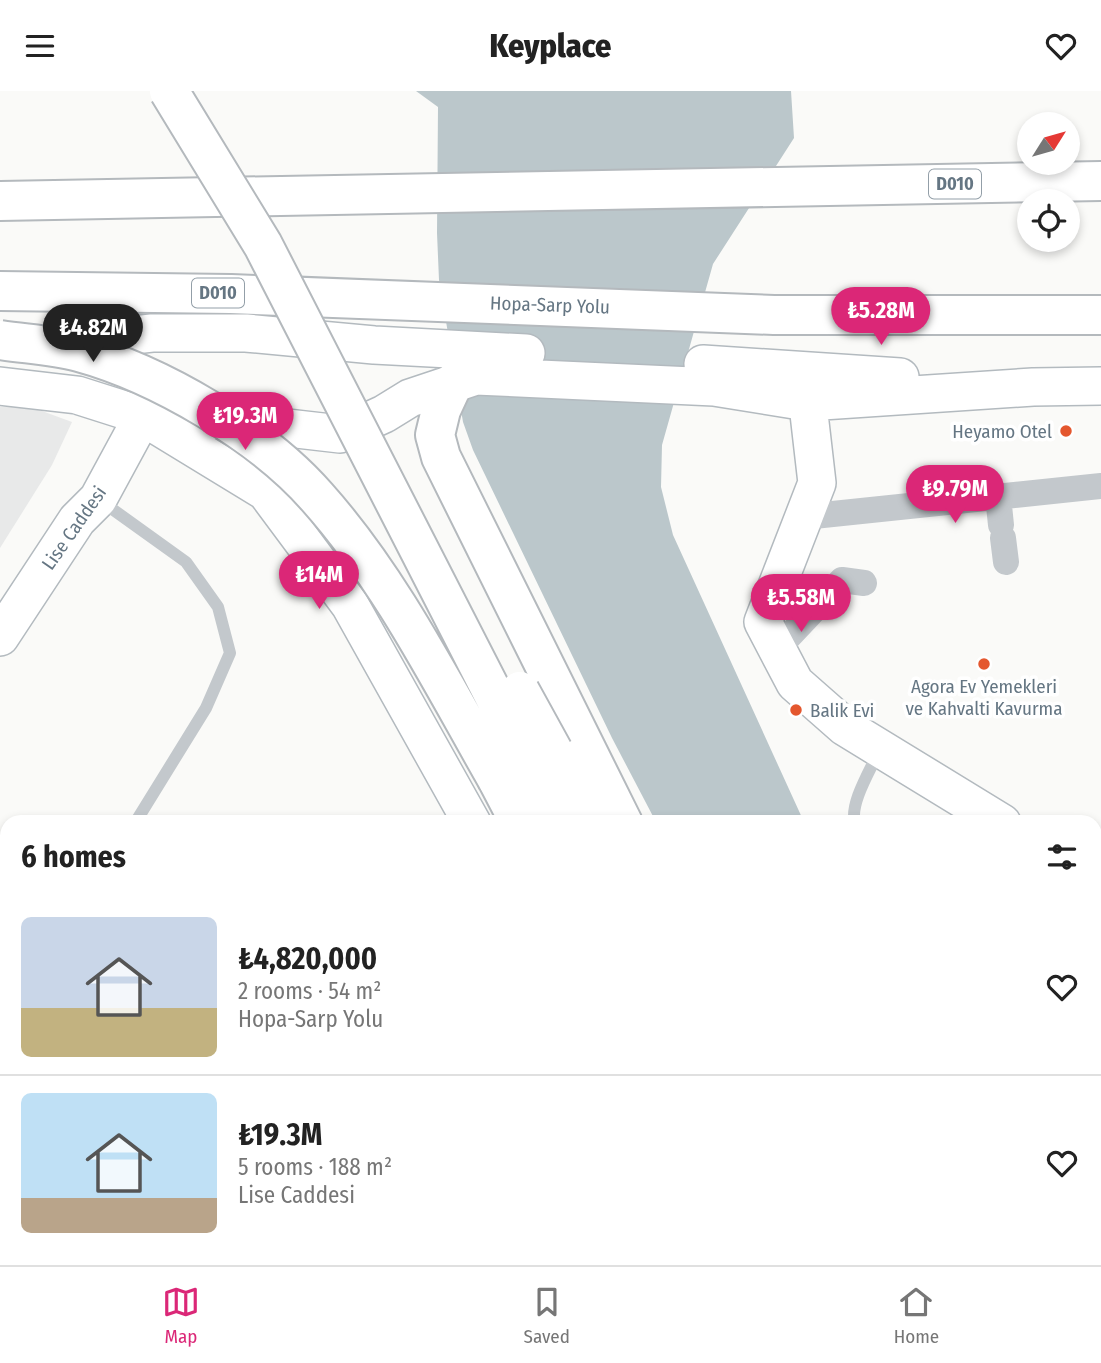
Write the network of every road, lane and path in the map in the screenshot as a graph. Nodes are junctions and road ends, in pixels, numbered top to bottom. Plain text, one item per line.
1 (169, 91) edge
2 (193, 91) edge
3 (1101, 181) edge
4 (0, 201) edge
5 (0, 291) edge
6 (1101, 315) edge
7 (152, 333) junction
8 (0, 340) edge
9 (374, 345) junction
10 (0, 347) edge
11 (460, 369) junction
12 (0, 386) edge
13 (806, 386) junction
14 (1101, 386) edge
15 (410, 398) junction
16 (143, 416) junction
17 (435, 435) junction
18 (1101, 486) edge
19 (998, 496) junction
20 (98, 499) junction
21 (804, 517) junction
22 (1003, 542) dead end
23 (864, 583) dead end
24 (0, 637) edge
25 (777, 649) junction
26 (0, 663) edge
27 (882, 744) junction
28 (526, 765) junction
29 (140, 815) edge
30 (468, 815) edge
31 (521, 815) edge
32 (553, 815) edge
33 (579, 815) edge
34 (618, 815) edge
35 (854, 815) edge
36 (990, 815) edge

1 - 28 highway, bridge
2 - 28 highway, bridge
3 - 4 highway, D010
5 - 6 highway, Hopa-Sarp Yolu / D010
7 - 9 street
7 - 10 street
7 - 16 street
8 - 28 highway, bridge
9 - 11 street
9 - 15 street
11 - 13 street
11 - 15 street
11 - 17 highway
12 - 16 street
13 - 14 street
13 - 21 street
15 - 16 street
15 - 17 street
16 - 20 street, Lise Caddesi
16 - 30 street
17 - 34 highway
18 - 19 street
19 - 21 street
19 - 22 street
20 - 24 street, Lise Caddesi
20 - 26 street
20 - 29 lane
21 - 25 street
23 - 25 street
25 - 27 street
27 - 35 lane
27 - 36 street
28 - 31 highway
28 - 32 highway
28 - 33 highway

